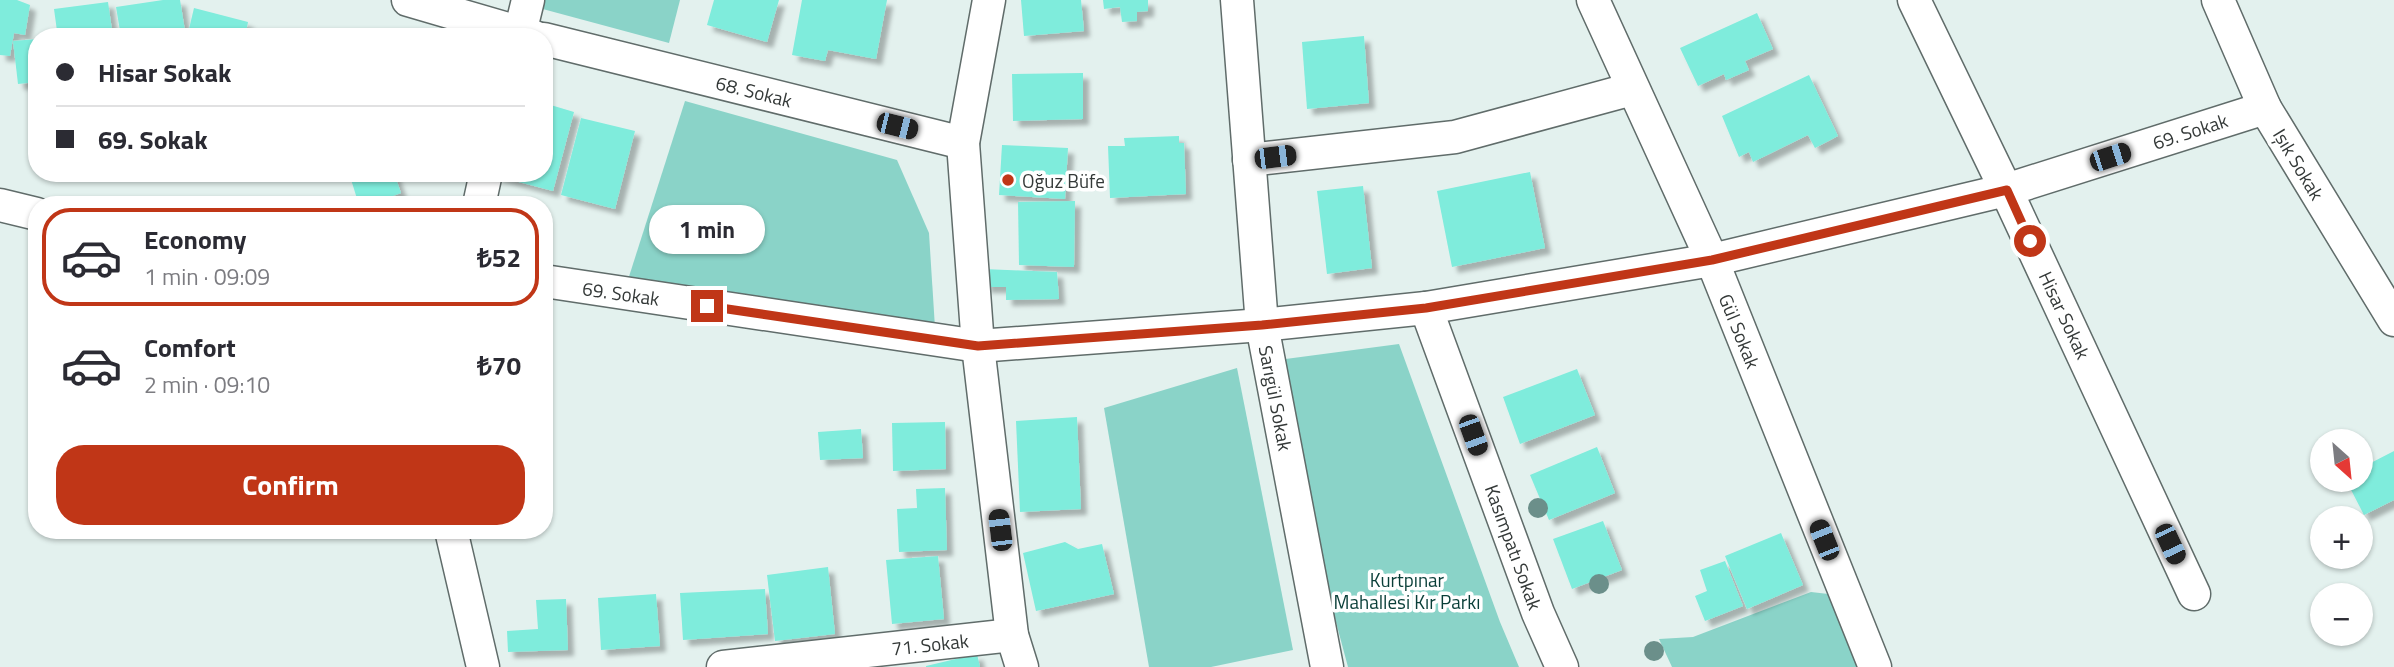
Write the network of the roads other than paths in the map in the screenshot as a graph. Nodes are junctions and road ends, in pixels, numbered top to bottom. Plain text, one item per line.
1 (408, 0) edge
2 (528, 0) edge
3 (989, 0) edge
4 (1237, 0) edge
5 (1593, 0) edge
6 (1914, 0) edge
7 (2218, 0) edge
8 (502, 28) edge
9 (529, 28) edge
10 (553, 42) edge
11 (1632, 89) junction
12 (2264, 108) junction
13 (963, 143) junction
14 (1249, 160) junction
15 (2007, 190) junction
16 (0, 205) edge
17 (28, 212) edge
18 (1712, 260) junction
19 (553, 282) edge
20 (1426, 308) junction
21 (2394, 320) edge
22 (1262, 325) junction
23 (978, 346) junction
24 (453, 539) edge
25 (2194, 594) dead end
26 (1012, 635) junction
27 (483, 667) edge
28 (723, 667) edge
29 (1022, 667) edge
30 (1327, 667) edge
31 (1562, 667) edge
32 (1875, 667) edge

1 - 8 street, 68. Sokak
2 - 9 street
3 - 13 street
4 - 14 street, Sarıgül Sokak
5 - 11 street, Gül Sokak
6 - 15 street, Hisar Sokak
7 - 12 street, Işık Sokak
10 - 13 street, 68. Sokak
11 - 14 street
11 - 18 street, Gül Sokak
12 - 15 street, 69. Sokak
12 - 21 street, Işık Sokak
13 - 23 street
14 - 22 street, Sarıgül Sokak
15 - 18 street, 69. Sokak
15 - 25 street, Hisar Sokak
16 - 17 street
18 - 20 street, 69. Sokak
18 - 32 street, Gül Sokak
19 - 23 street, 69. Sokak
20 - 22 street, 69. Sokak
20 - 31 street, Kasımpatı Sokak
22 - 23 street, 69. Sokak
22 - 30 street, Sarıgül Sokak
23 - 26 street
24 - 27 street
26 - 28 street, 71. Sokak
26 - 29 street

